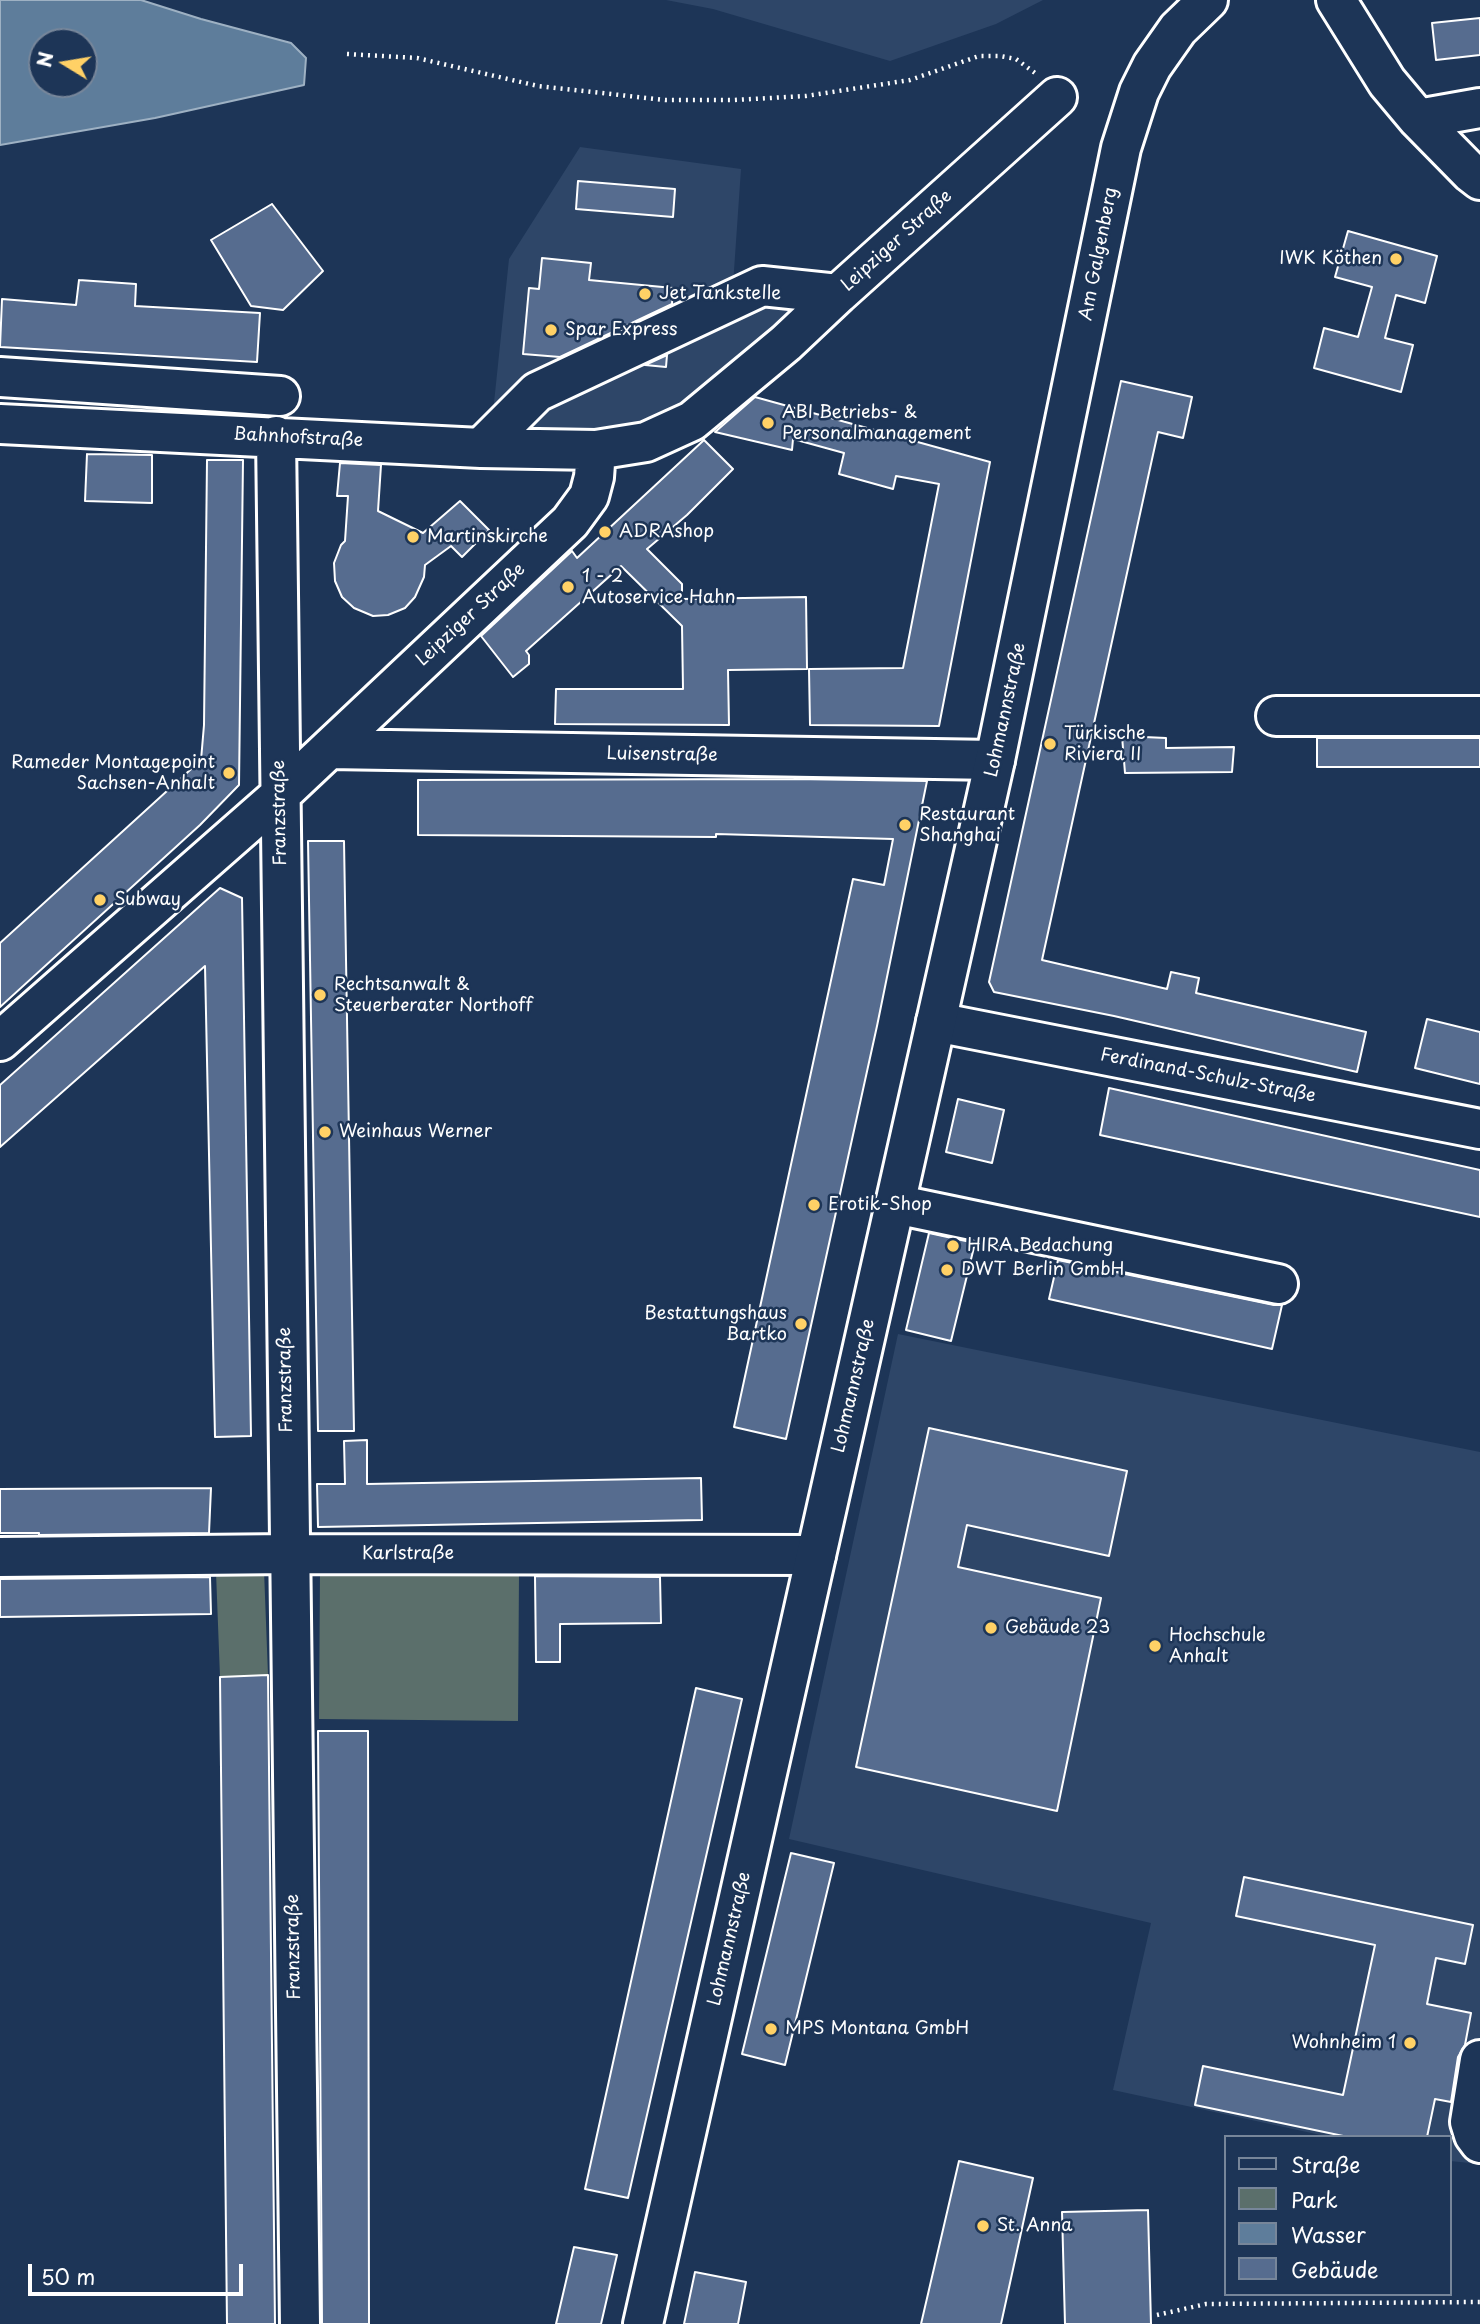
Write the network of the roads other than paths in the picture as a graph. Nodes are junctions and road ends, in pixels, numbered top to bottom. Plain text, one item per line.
1 (1208, 0) edge
2 (1336, 0) edge
3 (1057, 97) road end
4 (1480, 108) edge
5 (1418, 119) junction
6 (1480, 180) edge
7 (838, 293) junction
8 (0, 377) edge
9 (280, 396) dead end
10 (0, 424) edge
11 (276, 436) junction
12 (1060, 447) joint
13 (481, 448) junction
14 (596, 450) junction
15 (1276, 716) dead end
16 (1480, 716) edge
17 (329, 749) junction
18 (995, 760) junction
19 (279, 796) junction
20 (936, 1022) junction
21 (0, 1041) edge
22 (1480, 1129) edge
23 (895, 1204) junction
24 (1278, 1284) dead end
25 (289, 1554) junction
26 (816, 1555) junction
27 (0, 1557) edge
28 (1480, 2060) edge
29 (1480, 2143) edge
30 (300, 2324) edge
31 (643, 2324) edge

1 - 12 street, Am Galgenberg
2 - 5 street
3 - 7 street, Leipziger Straße
4 - 5 street
5 - 6 street
7 - 13 street
7 - 14 street, Leipziger Straße
8 - 9 street
10 - 11 street, Bahnhofstraße
11 - 13 street, Bahnhofstraße
11 - 19 street, Franzstraße
12 - 18 street, Lohmannstraße
13 - 14 street, Bahnhofstraße
14 - 17 street, Leipziger Straße
15 - 16 street
17 - 18 street, Luisenstraße
17 - 19 street, Leipziger Straße
18 - 20 street, Lohmannstraße
19 - 21 street, Leipziger Straße
19 - 25 street, Franzstraße
20 - 22 street, Ferdinand-Schulz-Straße
20 - 23 street, Lohmannstraße
23 - 24 street
23 - 26 street, Lohmannstraße
25 - 26 street, Karlstraße
25 - 27 street, Karlstraße
25 - 30 street, Franzstraße
26 - 31 street, Lohmannstraße
28 - 29 street

